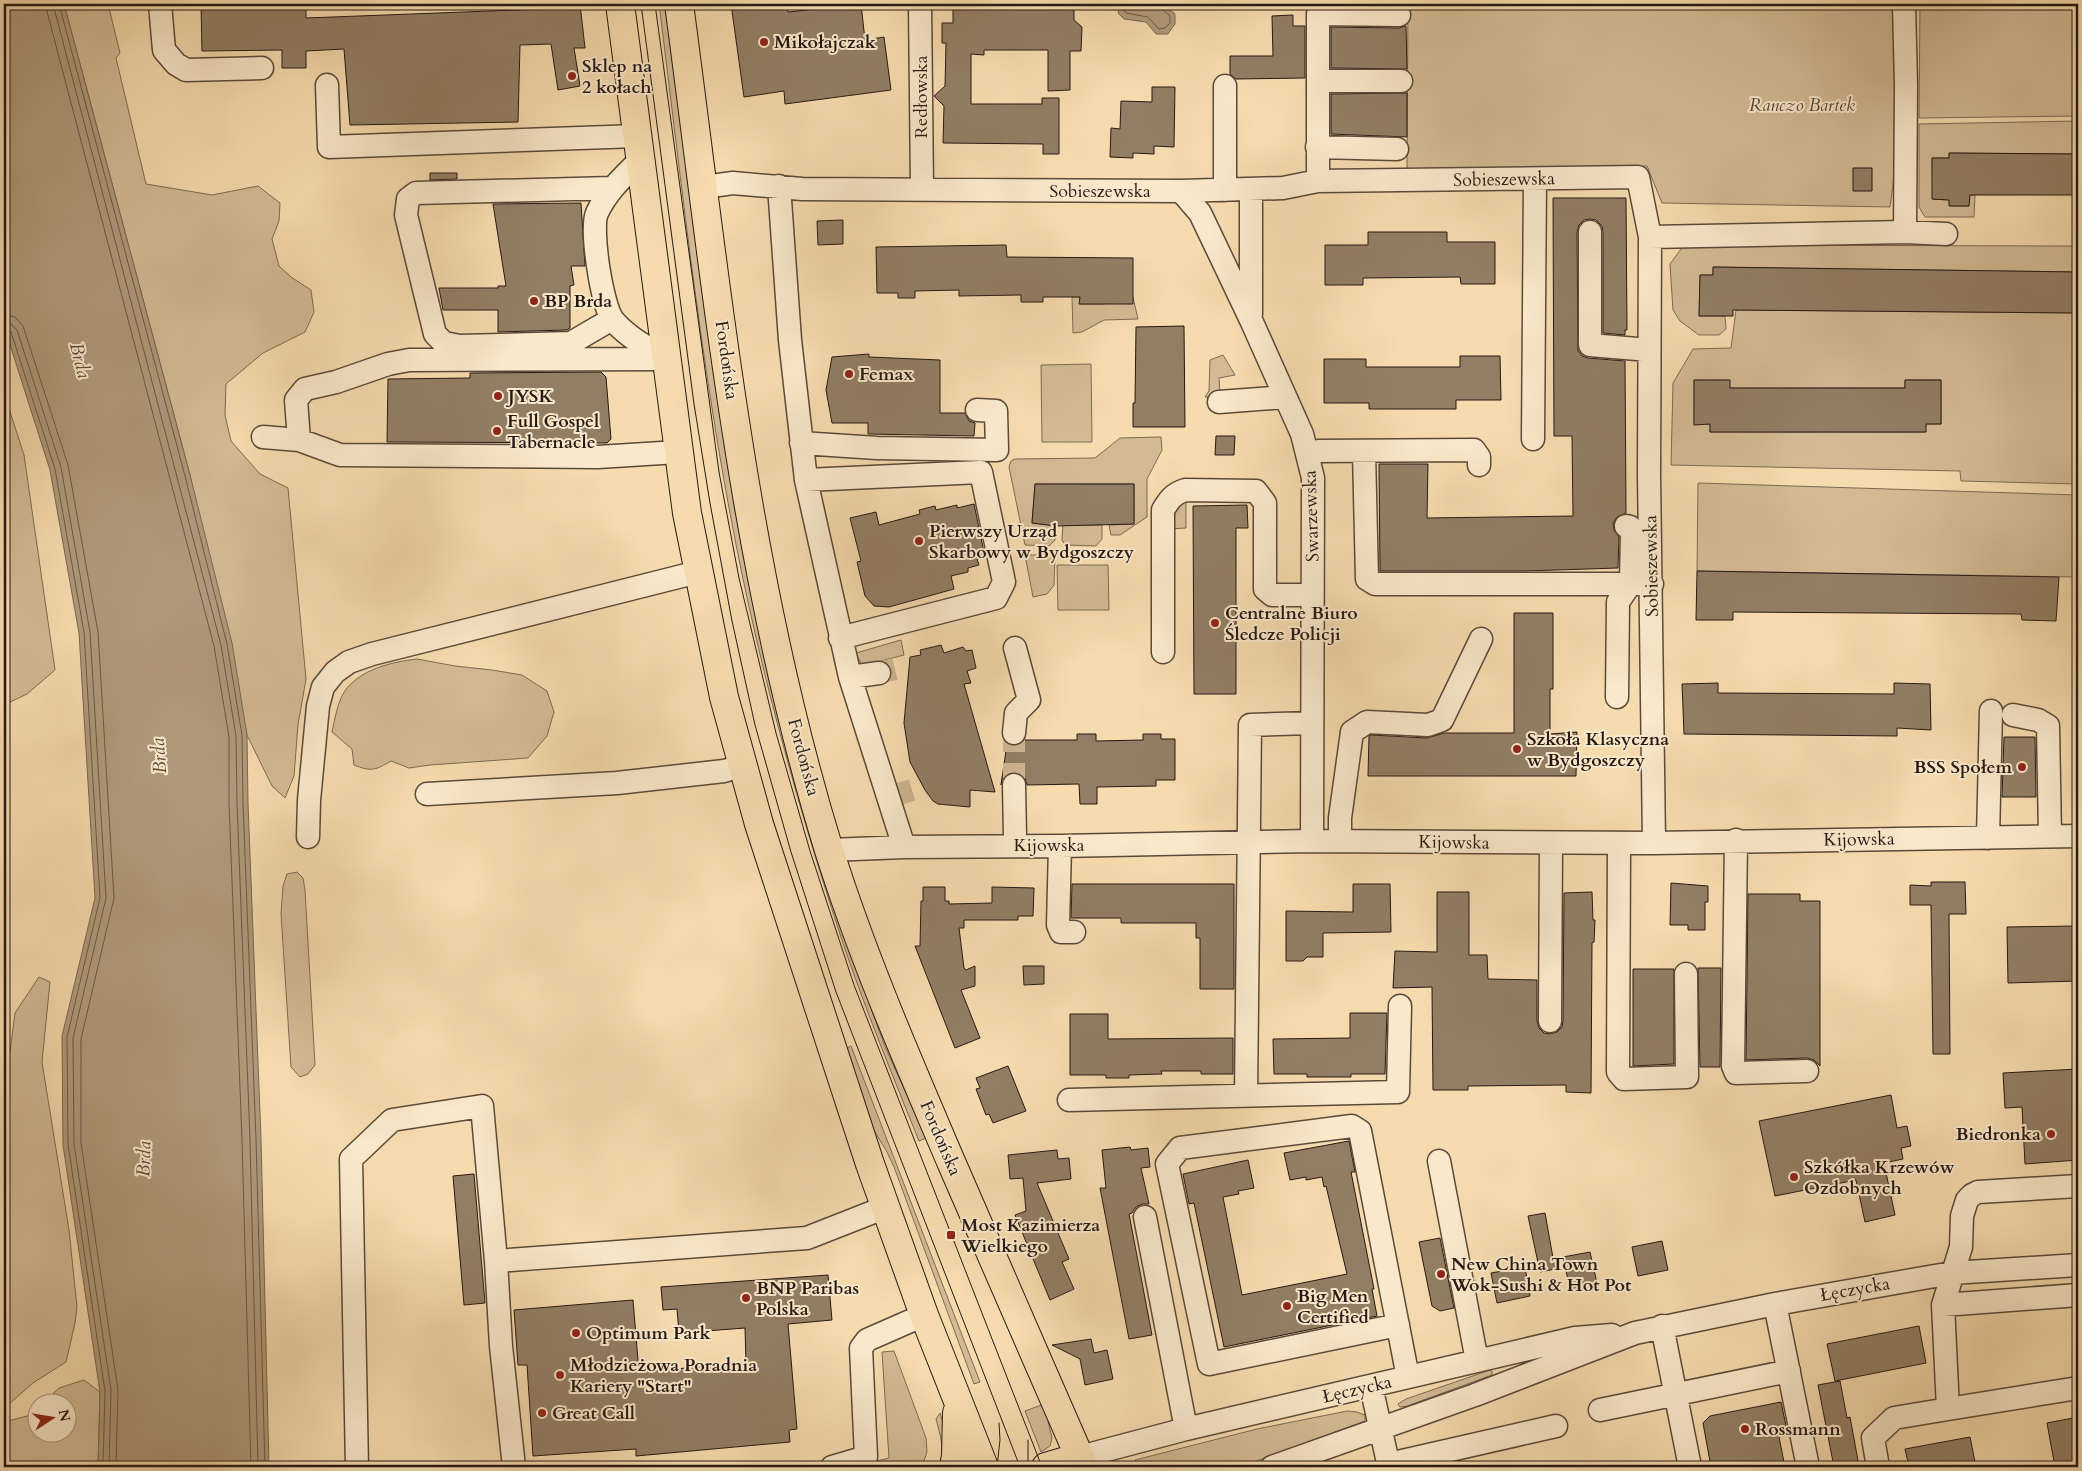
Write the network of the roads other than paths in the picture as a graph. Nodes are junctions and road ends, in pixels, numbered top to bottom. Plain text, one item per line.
1 (160, 4) edge
2 (620, 4) edge
3 (679, 4) edge
4 (920, 4) edge
5 (1904, 4) edge
6 (1400, 15) dead end
7 (262, 68) dead end
8 (1318, 81) junction
9 (1401, 81) dead end
10 (327, 85) dead end
11 (1225, 86) dead end
12 (1317, 147) junction
13 (638, 148) junction
14 (1397, 149) dead end
15 (1535, 180) junction
16 (1318, 181) junction
17 (779, 186) junction
18 (704, 187) junction
19 (612, 188) junction
20 (922, 189) junction
21 (1225, 190) junction
22 (1251, 190) junction
23 (1181, 191) junction
24 (1590, 232) dead end
25 (1905, 232) junction
26 (1946, 234) dead end
27 (1650, 237) junction
28 (612, 318) junction
29 (1251, 320) junction
30 (1649, 350) junction
31 (666, 359) junction
32 (1286, 397) junction
33 (1219, 402) dead end
34 (977, 410) dead end
35 (264, 437) dead end
36 (1533, 439) dead end
37 (299, 440) junction
38 (801, 443) junction
39 (678, 452) junction
40 (1364, 452) junction
41 (1308, 457) junction
42 (1479, 465) dead end
43 (806, 480) junction
44 (1626, 526) dead end
45 (698, 572) junction
46 (1641, 583) junction
47 (1312, 594) junction
48 (840, 638) junction
49 (1480, 639) dead end
50 (1015, 648) dead end
51 (1163, 652) dead end
52 (879, 673) tunnel mouth
53 (850, 677) junction
54 (1617, 697) dead end
55 (1311, 723) junction
56 (1014, 733) tunnel mouth
57 (742, 766) junction
58 (1014, 786) tunnel mouth
59 (427, 794) dead end
60 (2050, 836) junction
61 (2078, 836) edge
62 (308, 837) dead end
63 (1988, 838) junction
64 (1736, 840) junction
65 (1312, 841) junction
66 (1340, 841) junction
67 (1248, 842) junction
68 (1551, 843) junction
69 (1619, 843) junction
70 (1654, 843) junction
71 (1017, 845) junction
72 (1060, 846) junction
73 (904, 847) junction
74 (830, 850) junction
75 (1074, 932) dead end
76 (1686, 974) dead end
77 (1400, 1006) dead end
78 (1550, 1021) dead end
79 (1807, 1070) dead end
80 (1246, 1095) junction
81 (1069, 1100) dead end
82 (1439, 1161) dead end
83 (2078, 1186) edge
84 (886, 1207) junction
85 (1145, 1217) dead end
86 (496, 1261) junction
87 (2078, 1266) edge
88 (1952, 1273) junction
89 (2078, 1295) edge
90 (1775, 1304) junction
91 (1942, 1304) junction
92 (924, 1316) junction
93 (1398, 1325) junction
94 (1662, 1326) junction
95 (1635, 1333) junction
96 (1477, 1361) junction
97 (1790, 1371) junction
98 (1408, 1377) junction
99 (1371, 1386) junction
100 (2078, 1388) edge
101 (1676, 1394) junction
102 (957, 1399) junction
103 (1948, 1409) junction
104 (1600, 1410) dead end
105 (1556, 1426) dead end
106 (1186, 1429) junction
107 (1381, 1429) junction
108 (1082, 1462) edge
109 (1389, 1466) edge
110 (357, 1467) edge
111 (514, 1467) edge
112 (832, 1467) edge
113 (954, 1467) edge
114 (984, 1467) edge
115 (1046, 1467) edge
116 (1272, 1467) edge
117 (1690, 1467) edge
118 (1808, 1467) edge
119 (1878, 1467) edge

1 - 7 street
2 - 13 main road
3 - 18 main road, Fordońska
4 - 20 street, Redłowska
5 - 25 street
6 - 8 street
8 - 9 street
8 - 12 street
10 - 13 street
11 - 21 street
12 - 14 street
12 - 16 street
13 - 19 street
13 - 31 main road
15 - 16 street, Sobieszewska
15 - 27 street, Sobieszewska
15 - 36 street
16 - 22 street, Sobieszewska
17 - 18 street, Sobieszewska
17 - 20 street, Sobieszewska
17 - 38 street
18 - 74 main road, Fordońska
19 - 28 street
19 - 28 street
20 - 23 street, Sobieszewska
21 - 22 street, Sobieszewska
21 - 23 street, Sobieszewska
22 - 29 street
23 - 29 street, Swarzewska
24 - 30 street
25 - 26 street
25 - 27 street
27 - 30 street, Sobieszewska
28 - 31 street
29 - 32 street, Swarzewska
30 - 46 street, Sobieszewska
31 - 37 street
31 - 39 main road
32 - 33 street
32 - 41 street, Swarzewska
34 - 38 street
35 - 37 street
37 - 39 street
38 - 43 street
39 - 45 main road
40 - 41 street
40 - 42 street
40 - 46 street
41 - 47 street, Swarzewska
43 - 48 street
43 - 48 street
44 - 46 street
45 - 57 main road
45 - 62 street
46 - 54 street
46 - 70 street, Sobieszewska
47 - 51 street
47 - 55 street, Swarzewska
48 - 53 street
49 - 66 street
50 - 56 street
52 - 53 street
53 - 73 street
55 - 65 street, Swarzewska
55 - 67 street
57 - 59 street
57 - 84 main road
58 - 71 street
60 - 61 street, Kijowska
60 - 63 street, Kijowska
60 - 63 street
63 - 64 street, Kijowska
64 - 70 street, Kijowska
64 - 79 street
65 - 66 street, Kijowska
65 - 67 street, Kijowska
66 - 68 street, Kijowska
67 - 72 street, Kijowska
67 - 80 street
68 - 69 street, Kijowska
68 - 78 street
69 - 70 street, Kijowska
69 - 76 street
71 - 72 street, Kijowska
71 - 73 street, Kijowska
72 - 75 street
73 - 74 street, Kijowska
74 - 108 main road, Fordońska
77 - 80 street
80 - 81 street
82 - 96 street
83 - 88 street
84 - 86 street
84 - 92 main road
85 - 106 street
86 - 110 street
86 - 111 street
87 - 88 street, Łęczycka
88 - 90 street, Łęczycka
88 - 91 street
89 - 91 street
90 - 94 street, Łęczycka
90 - 97 street
91 - 103 street
92 - 102 main road
92 - 112 street
93 - 93 street
93 - 98 street
94 - 95 street, Łęczycka
94 - 101 street
95 - 96 street, Łęczycka
95 - 107 street, Łęczycka
96 - 98 street, Łęczycka
97 - 101 street
97 - 118 street
98 - 99 street, Łęczycka
99 - 106 street, Łęczycka
99 - 107 street
100 - 103 street
101 - 104 street
101 - 117 street
102 - 113 main road
102 - 114 main road
103 - 119 street
105 - 109 street
106 - 108 street, Łęczycka
107 - 109 street
107 - 116 street, Łęczycka
108 - 115 main road

